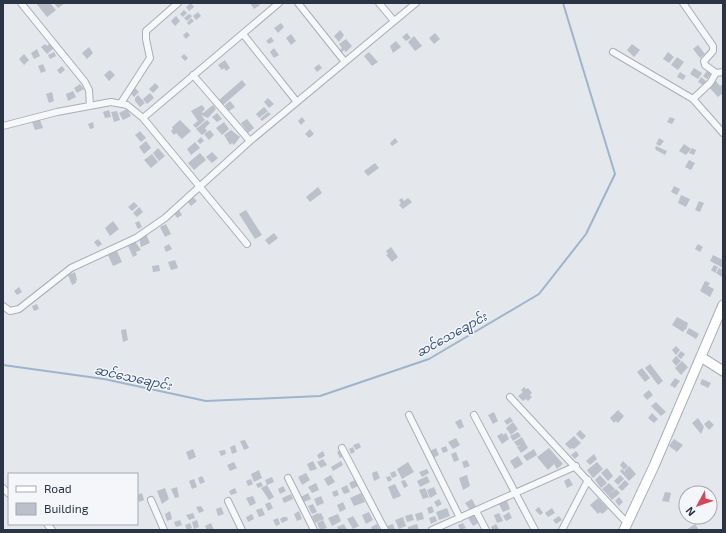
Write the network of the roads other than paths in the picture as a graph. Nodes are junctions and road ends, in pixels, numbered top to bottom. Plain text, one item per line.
1 (21, 3) edge
2 (178, 3) edge
3 (280, 3) edge
4 (298, 3) edge
5 (379, 3) edge
6 (416, 3) edge
7 (683, 3) edge
8 (394, 21) junction
9 (243, 34) junction
10 (613, 52) dead end
11 (345, 62) junction
12 (723, 72) edge
13 (716, 73) junction
14 (193, 75) junction
15 (693, 99) junction
16 (297, 102) junction
17 (121, 103) junction
18 (90, 106) junction
19 (143, 118) junction
20 (3, 126) edge
21 (723, 133) edge
22 (250, 141) junction
23 (199, 187) junction
24 (247, 244) dead end
25 (723, 305) edge
26 (3, 306) edge
27 (701, 357) junction
28 (723, 371) edge
29 (510, 397) dead end
30 (409, 415) dead end
31 (474, 415) dead end
32 (342, 448) dead end
33 (576, 466) junction
34 (288, 478) dead end
35 (588, 480) junction
36 (515, 494) junction
37 (151, 500) dead end
38 (228, 501) dead end
39 (476, 511) junction
40 (460, 518) junction
41 (626, 527) edge
42 (164, 530) edge
43 (242, 530) edge
44 (314, 530) edge
45 (384, 530) edge
46 (432, 530) edge
47 (486, 530) edge
48 (535, 530) edge
49 (562, 530) edge

1 - 18 street
2 - 17 street
3 - 9 street
4 - 11 street
5 - 8 street
6 - 8 street
7 - 13 street
8 - 11 street
9 - 14 street
9 - 16 street
10 - 15 street
11 - 16 street
12 - 13 street
13 - 15 street
14 - 19 street
14 - 22 street
15 - 21 street
16 - 22 street
17 - 18 street
17 - 19 street
18 - 20 street
19 - 23 street
22 - 23 street
23 - 24 street
23 - 26 street
25 - 27 street
27 - 28 street
27 - 41 street
29 - 33 street
30 - 40 street
31 - 36 street
32 - 45 street
33 - 35 street
33 - 36 street
34 - 44 street
35 - 41 street
35 - 49 street
36 - 39 street
36 - 48 street
37 - 42 street
38 - 43 street
39 - 40 street
39 - 47 street
40 - 46 street

